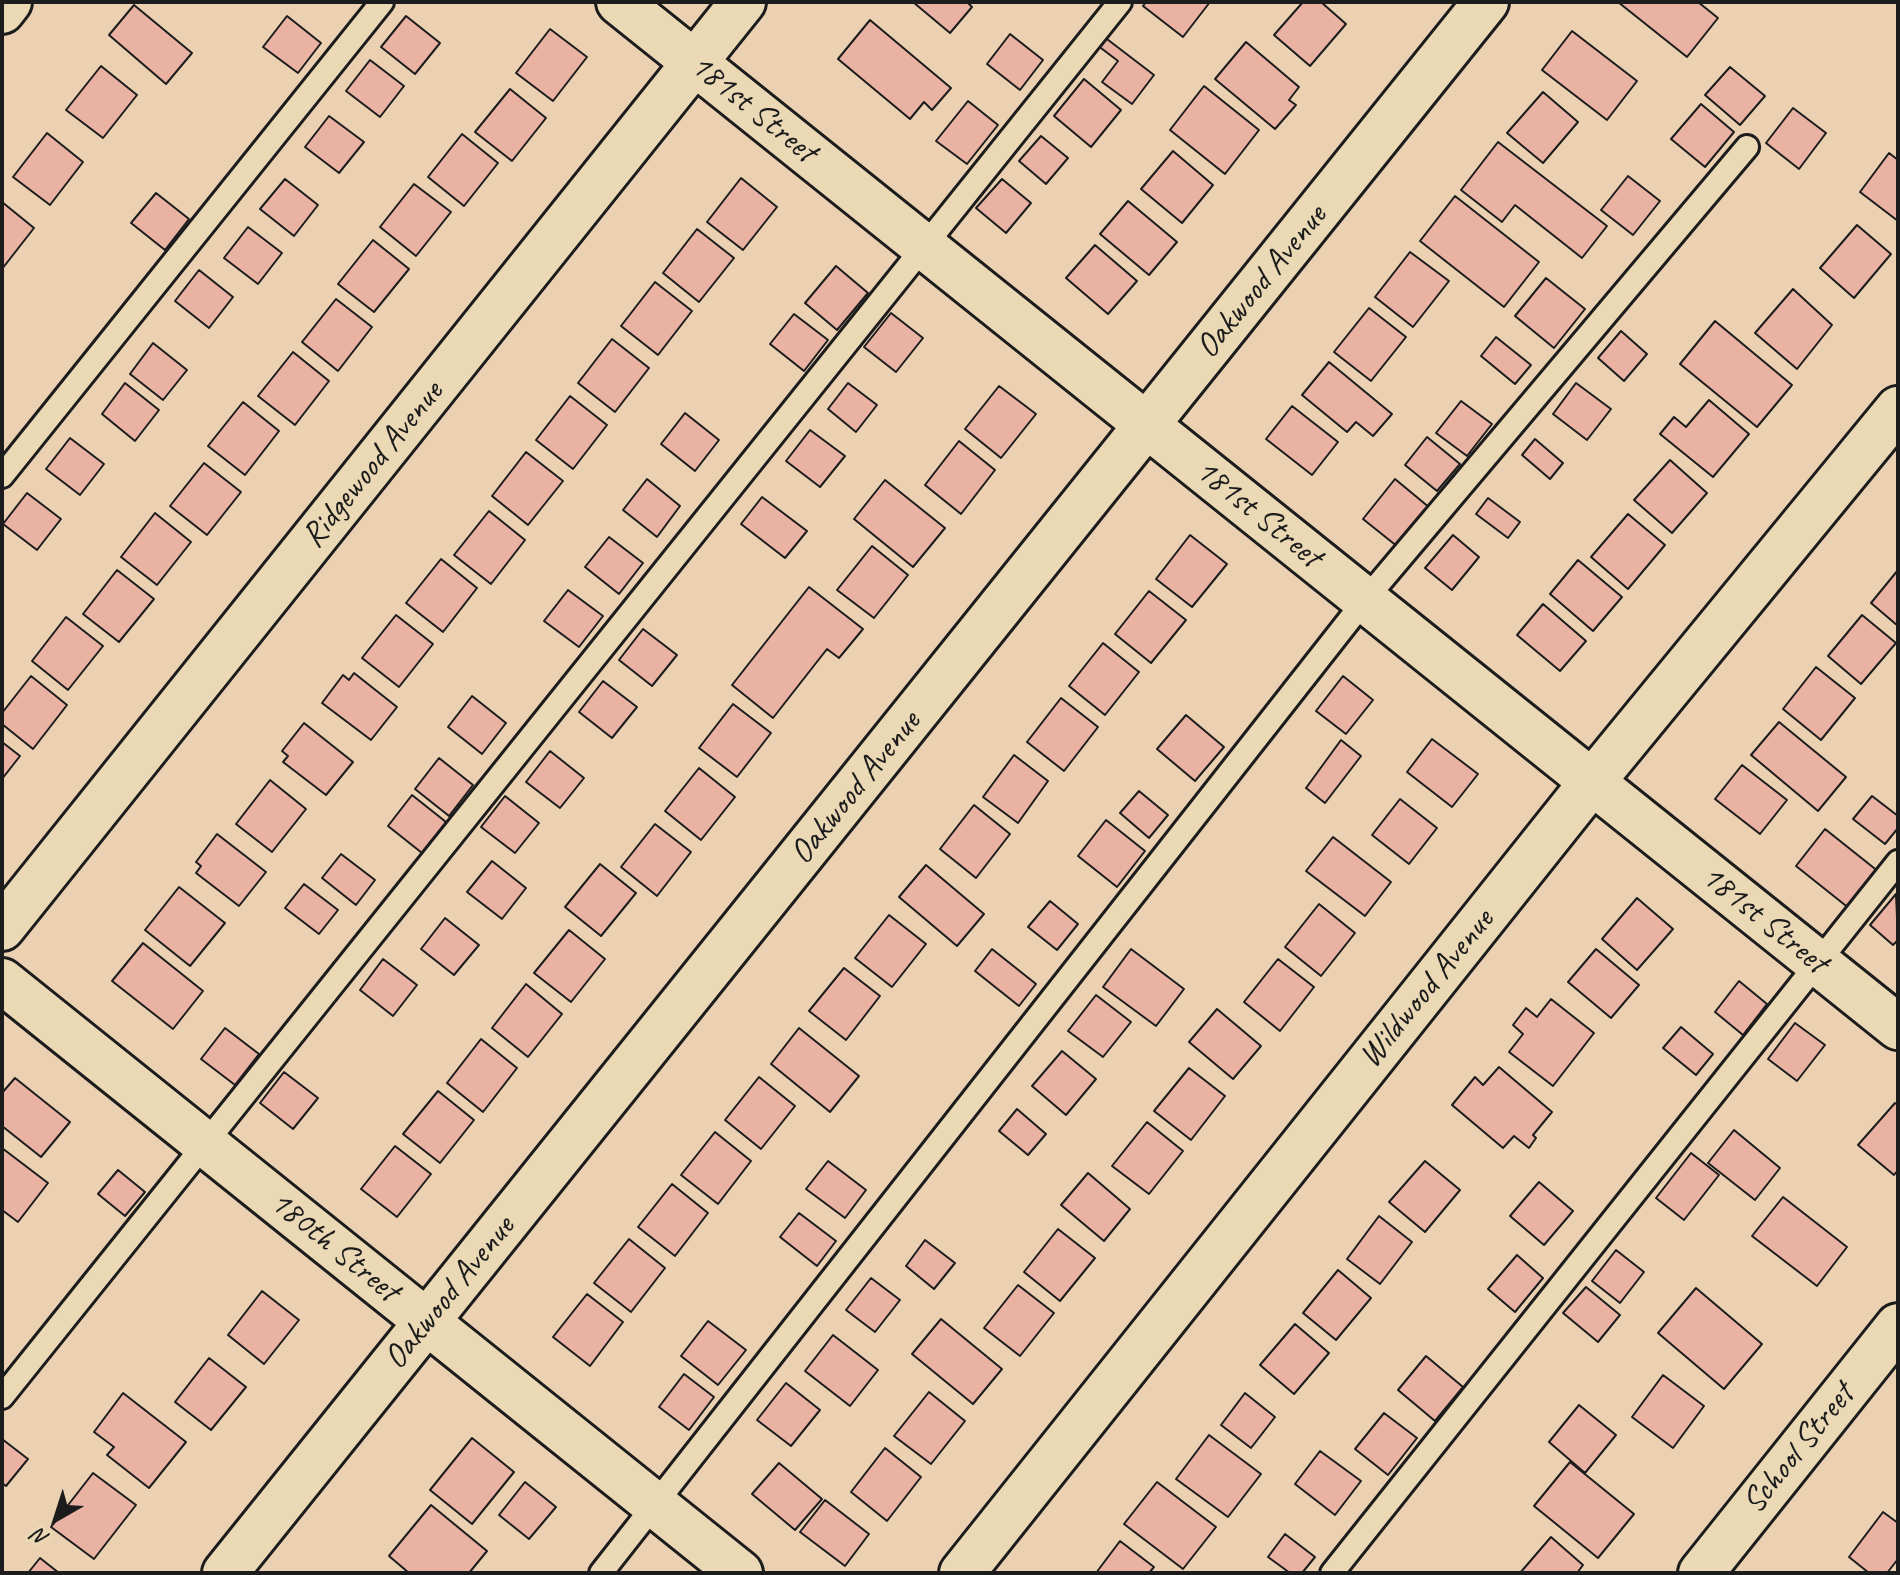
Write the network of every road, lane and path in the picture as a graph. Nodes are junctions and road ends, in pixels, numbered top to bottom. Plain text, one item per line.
1 (9, 2) edge
2 (382, 2) edge
3 (619, 2) edge
4 (743, 2) edge
5 (1120, 2) edge
6 (1486, 2) edge
7 (2, 11) edge
8 (694, 63) junction
9 (1747, 147) dead end
10 (923, 246) junction
11 (1898, 409) edge
12 (1147, 425) junction
13 (2, 476) edge
14 (1365, 600) junction
15 (1592, 782) junction
16 (1898, 862) edge
17 (2, 928) edge
18 (1818, 962) junction
19 (2, 981) edge
20 (1898, 1027) edge
21 (206, 1144) junction
22 (427, 1322) junction
23 (1898, 1326) edge
24 (2, 1397) edge
25 (655, 1505) junction
26 (225, 1573) edge
27 (601, 1573) edge
28 (740, 1573) edge
29 (962, 1573) edge
30 (1332, 1573) edge
31 (1701, 1573) edge

1 - 7 street
2 - 13 lane
3 - 8 street, 181st Street
4 - 8 street, Ridgewood Avenue
5 - 10 lane
6 - 12 street, Oakwood Avenue
8 - 10 street, 181st Street
8 - 17 street, Ridgewood Avenue
9 - 14 lane
10 - 12 street, 181st Street
10 - 21 lane
11 - 15 street, Wildwood Avenue
12 - 14 street, 181st Street
12 - 22 street, Oakwood Avenue
14 - 15 street, 181st Street
14 - 25 lane
15 - 18 street, 181st Street
15 - 29 street, Wildwood Avenue
16 - 18 lane
18 - 20 street, 181st Street
18 - 30 lane
19 - 21 street, 180th Street
21 - 22 street, 180th Street
21 - 24 lane
22 - 25 street, 180th Street
22 - 26 street, Oakwood Avenue
23 - 31 street, School Street
25 - 27 lane
25 - 28 street, 180th Street

